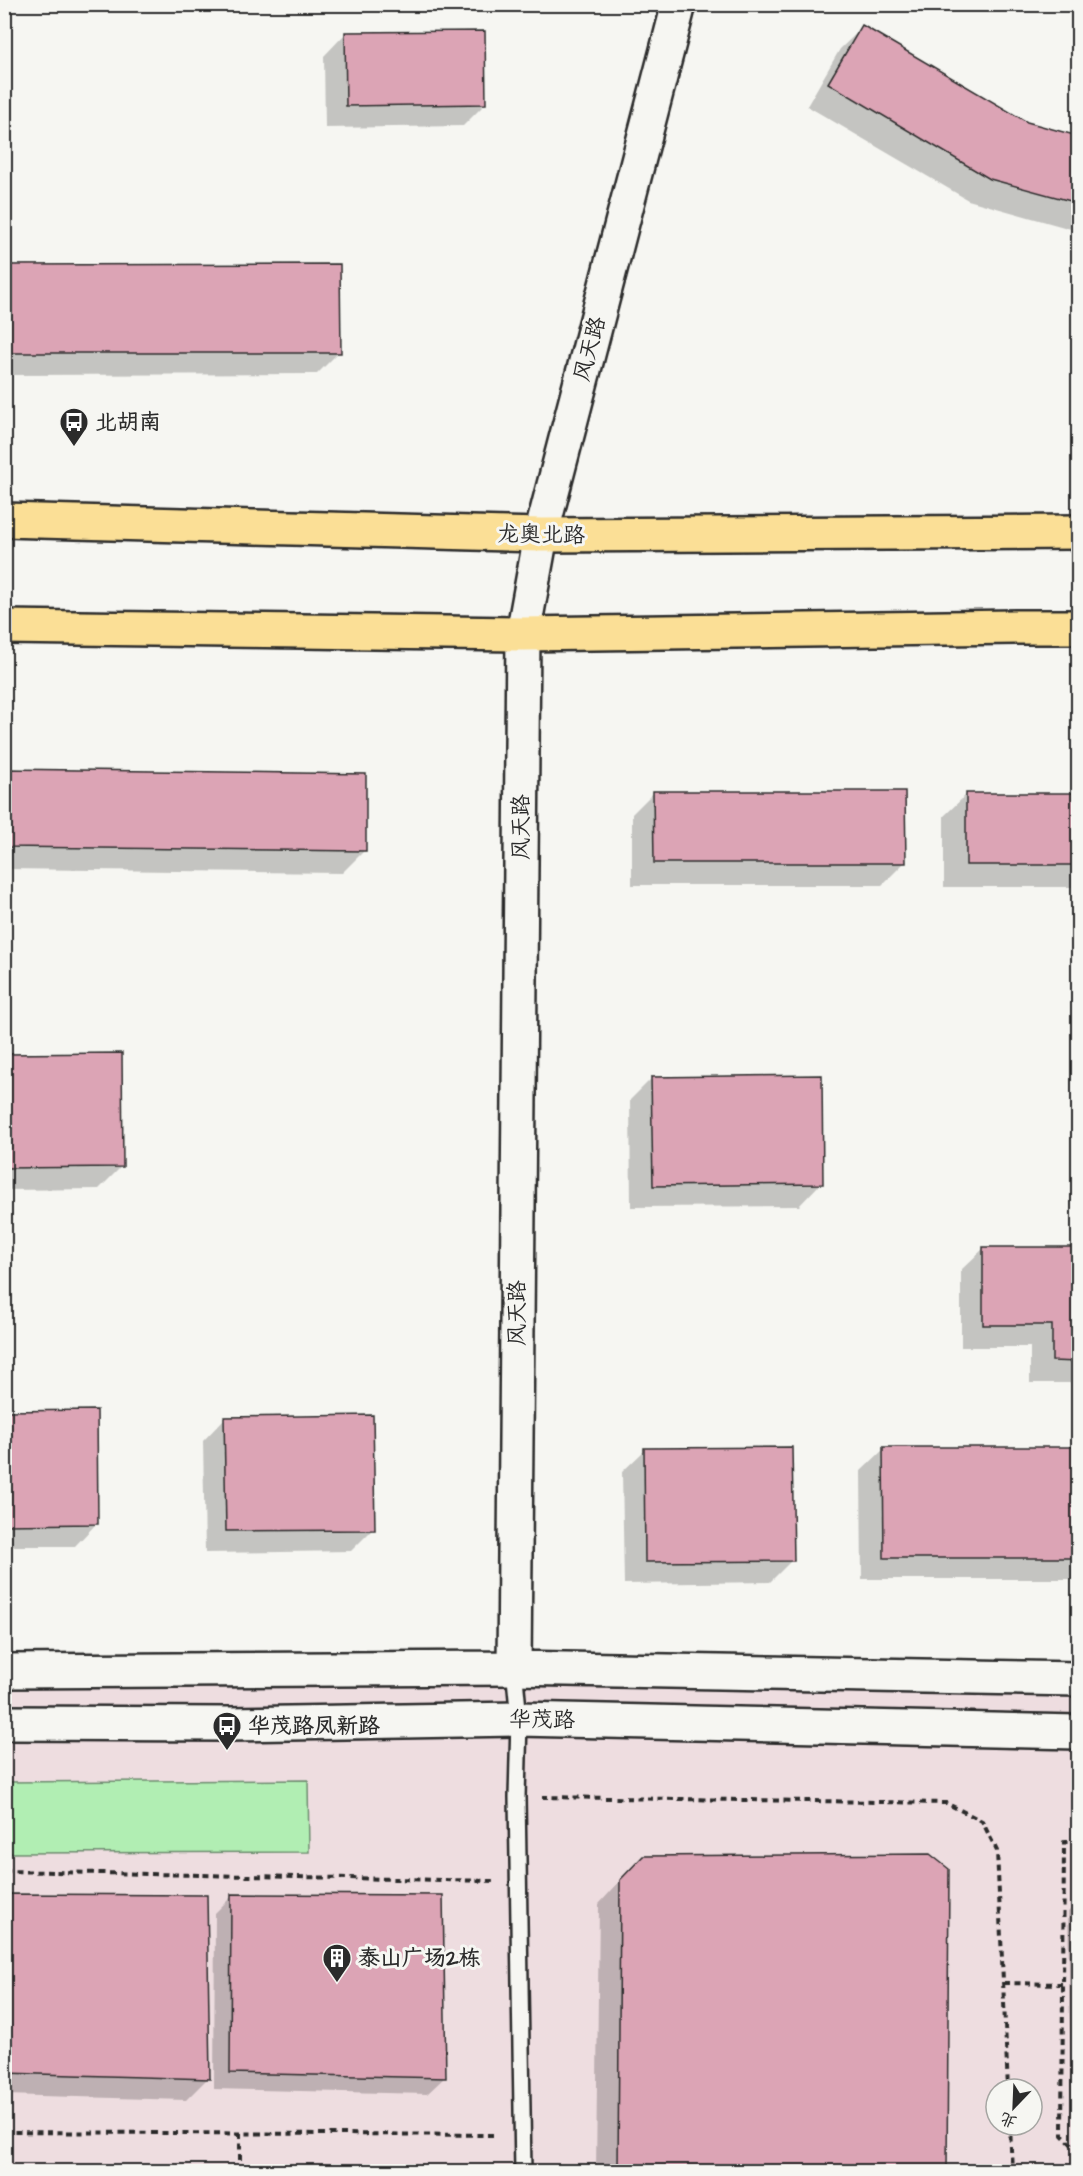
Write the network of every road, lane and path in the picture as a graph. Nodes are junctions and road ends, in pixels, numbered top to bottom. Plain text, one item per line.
1 (679, 4) edge
2 (4, 520) edge
3 (1078, 532) edge
4 (541, 535) junction
5 (4, 627) edge
6 (1078, 627) edge
7 (523, 634) junction
8 (514, 1668) junction
9 (4, 1671) edge
10 (1078, 1679) edge
11 (519, 1719) junction
12 (4, 1723) edge
13 (1078, 1732) edge
14 (517, 1797) junction
15 (1078, 1842) edge
16 (4, 1871) edge
17 (518, 1881) junction
18 (1004, 1983) junction
19 (1062, 1984) junction
20 (1008, 2077) edge
21 (4, 2132) edge
22 (240, 2133) junction
23 (522, 2135) junction
24 (1011, 2137) edge
25 (1078, 2151) edge
26 (240, 2172) edge
27 (523, 2172) edge
28 (1012, 2172) edge

1 - 4 street, 风天路
2 - 4 main road, 龙奥北路
3 - 4 main road, 龙奥北路
4 - 7 street, 风天路
5 - 7 main road
6 - 7 main road
7 - 8 street, 风天路
8 - 9 street
8 - 10 street
8 - 11 lane
11 - 12 street, 华茂路
11 - 13 street, 华茂路
11 - 14 lane
14 - 17 lane
14 - 18 path
15 - 19 path
16 - 17 path
17 - 23 lane
18 - 19 path
18 - 20 path
19 - 25 path
21 - 22 path
22 - 23 path
22 - 26 path
23 - 27 lane
24 - 28 path

